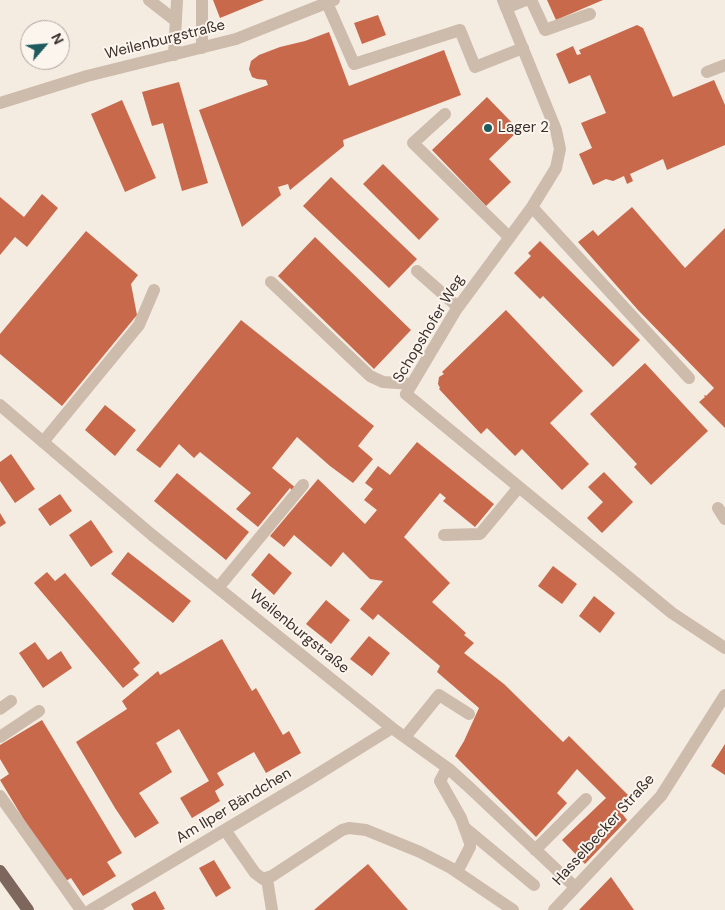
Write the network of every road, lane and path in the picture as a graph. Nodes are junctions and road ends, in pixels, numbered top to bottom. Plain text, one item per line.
1 (149, 0) edge
2 (176, 0) edge
3 (202, 0) edge
4 (526, 0) edge
5 (531, 0) edge
6 (330, 1) edge
7 (505, 4) edge
8 (590, 14) dead end
9 (176, 21) junction
10 (202, 48) junction
11 (523, 48) junction
12 (174, 55) junction
13 (725, 65) edge
14 (707, 72) dead end
15 (0, 103) edge
16 (445, 114) dead end
17 (532, 207) junction
18 (510, 237) junction
19 (417, 271) dead end
20 (272, 282) dead end
21 (154, 290) dead end
22 (458, 307) junction
23 (689, 378) dead end
24 (412, 384) junction
25 (0, 405) edge
26 (43, 442) junction
27 (303, 485) dead end
28 (519, 487) junction
29 (718, 508) dead end
30 (725, 519) edge
31 (444, 535) dead end
32 (218, 588) junction
33 (725, 648) edge
34 (725, 695) edge
35 (11, 701) dead end
36 (0, 709) edge
37 (39, 711) dead end
38 (468, 714) dead end
39 (392, 728) junction
40 (0, 737) edge
41 (405, 738) junction
42 (447, 768) junction
43 (0, 796) edge
44 (586, 799) dead end
45 (464, 827) junction
46 (225, 830) junction
47 (535, 850) junction
48 (0, 871) edge
49 (457, 872) junction
50 (267, 878) junction
51 (534, 885) dead end
52 (575, 888) junction
53 (28, 910) edge
54 (81, 910) edge
55 (91, 910) edge
56 (272, 910) edge
57 (513, 910) edge
58 (554, 910) edge

1 - 9 street
2 - 9 street
3 - 10 street
4 - 7 street
5 - 8 street
6 - 10 street, Weilenburgstraße
6 - 11 street
7 - 11 street, Schopshofer Weg
9 - 12 street
10 - 12 street, Weilenburgstraße
11 - 17 street, Schopshofer Weg
12 - 15 street, Weilenburgstraße
13 - 14 street
16 - 18 street
17 - 18 street, Schopshofer Weg
17 - 23 street
18 - 22 street, Schopshofer Weg
19 - 22 street
20 - 24 street
21 - 26 street
22 - 24 street, Schopshofer Weg
24 - 28 street, Schopshofer Weg
25 - 26 street, Weilenburgstraße
26 - 32 street, Weilenburgstraße
27 - 32 street
28 - 31 street
28 - 33 street, Schopshofer Weg
29 - 30 street
32 - 39 street, Weilenburgstraße
34 - 52 street, Hasselbecker Straße
35 - 36 street
37 - 40 street
38 - 41 street
39 - 41 street, Weilenburgstraße
39 - 46 street, Am Ilper Bändchen
41 - 42 street, Weilenburgstraße
42 - 45 street
42 - 47 street, Weilenburgstraße
43 - 54 street
44 - 47 street
45 - 49 street
45 - 51 street
46 - 50 street
46 - 55 street, Am Ilper Bändchen
47 - 52 street, Weilenburgstraße
48 - 53 main road
49 - 50 street
49 - 57 street
50 - 56 street
52 - 58 street, Hasselbecker Straße

